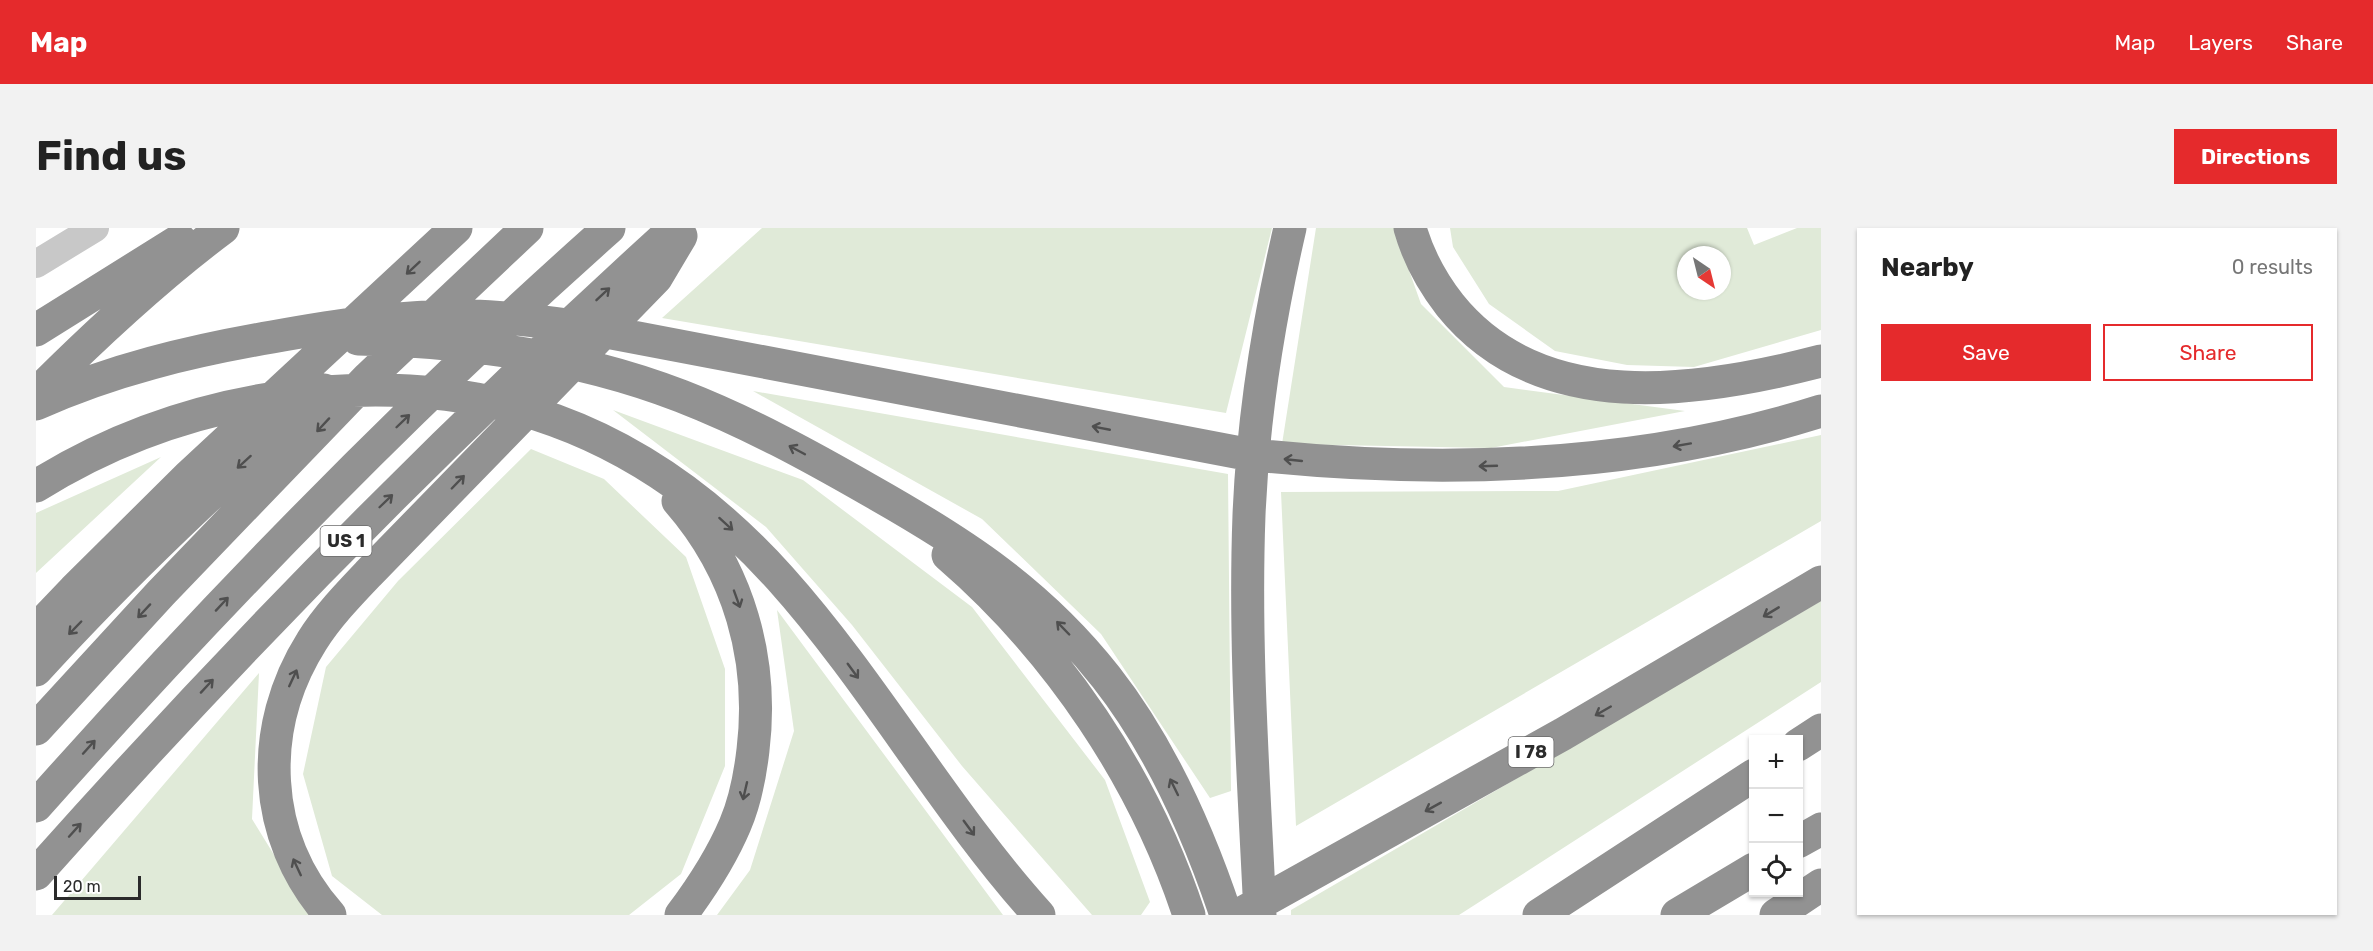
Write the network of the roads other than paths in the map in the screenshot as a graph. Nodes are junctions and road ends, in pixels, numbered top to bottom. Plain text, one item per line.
1 (95, 228) edge
2 (200, 228) edge
3 (223, 228) edge
4 (456, 228) edge
5 (609, 228) edge
6 (675, 228) edge
7 (685, 228) edge
8 (1290, 228) edge
9 (1410, 228) edge
10 (521, 233) edge
11 (36, 264) edge
12 (36, 330) edge
13 (233, 343) junction
14 (1821, 361) edge
15 (36, 394) edge
16 (36, 404) edge
17 (1821, 411) edge
18 (590, 434) junction
19 (826, 465) junction
20 (36, 486) edge
21 (1821, 582) edge
22 (74, 590) junction
23 (36, 617) edge
24 (36, 630) edge
25 (36, 670) edge
26 (36, 729) edge
27 (1821, 730) edge
28 (1803, 742) edge
29 (1821, 756) edge
30 (1803, 766) edge
31 (1749, 778) edge
32 (1749, 798) edge
33 (36, 806) edge
34 (1821, 829) edge
35 (1803, 839) edge
36 (1749, 872) edge
37 (36, 874) edge
38 (1821, 885) edge
39 (682, 913) edge
40 (330, 915) edge
41 (1040, 915) edge
42 (1189, 915) edge
43 (1226, 915) edge
44 (1238, 915) edge
45 (1260, 915) edge
46 (1539, 915) edge
47 (1547, 915) edge
48 (1677, 915) edge
49 (1776, 915) edge

1 - 11 street
2 - 12 highway
3 - 15 highway
4 -> 22 highway
33 -> 5 highway
37 -> 6 highway, US 1
40 -> 7 highway
8 - 45 highway
9 - 14 highway
10 -> 25 highway
10 -> 26 highway
13 - 16 highway
17 -> 13 highway
19 -> 13 highway
18 - 20 highway
18 -> 39 highway
18 -> 41 highway
19 - 42 highway
43 -> 19 highway
21 -> 44 highway, I 78
22 - 23 highway
22 - 24 highway
27 - 28 highway
29 - 30 highway
31 - 46 highway
32 - 47 highway
34 - 35 highway
36 - 48 highway
38 - 49 highway

